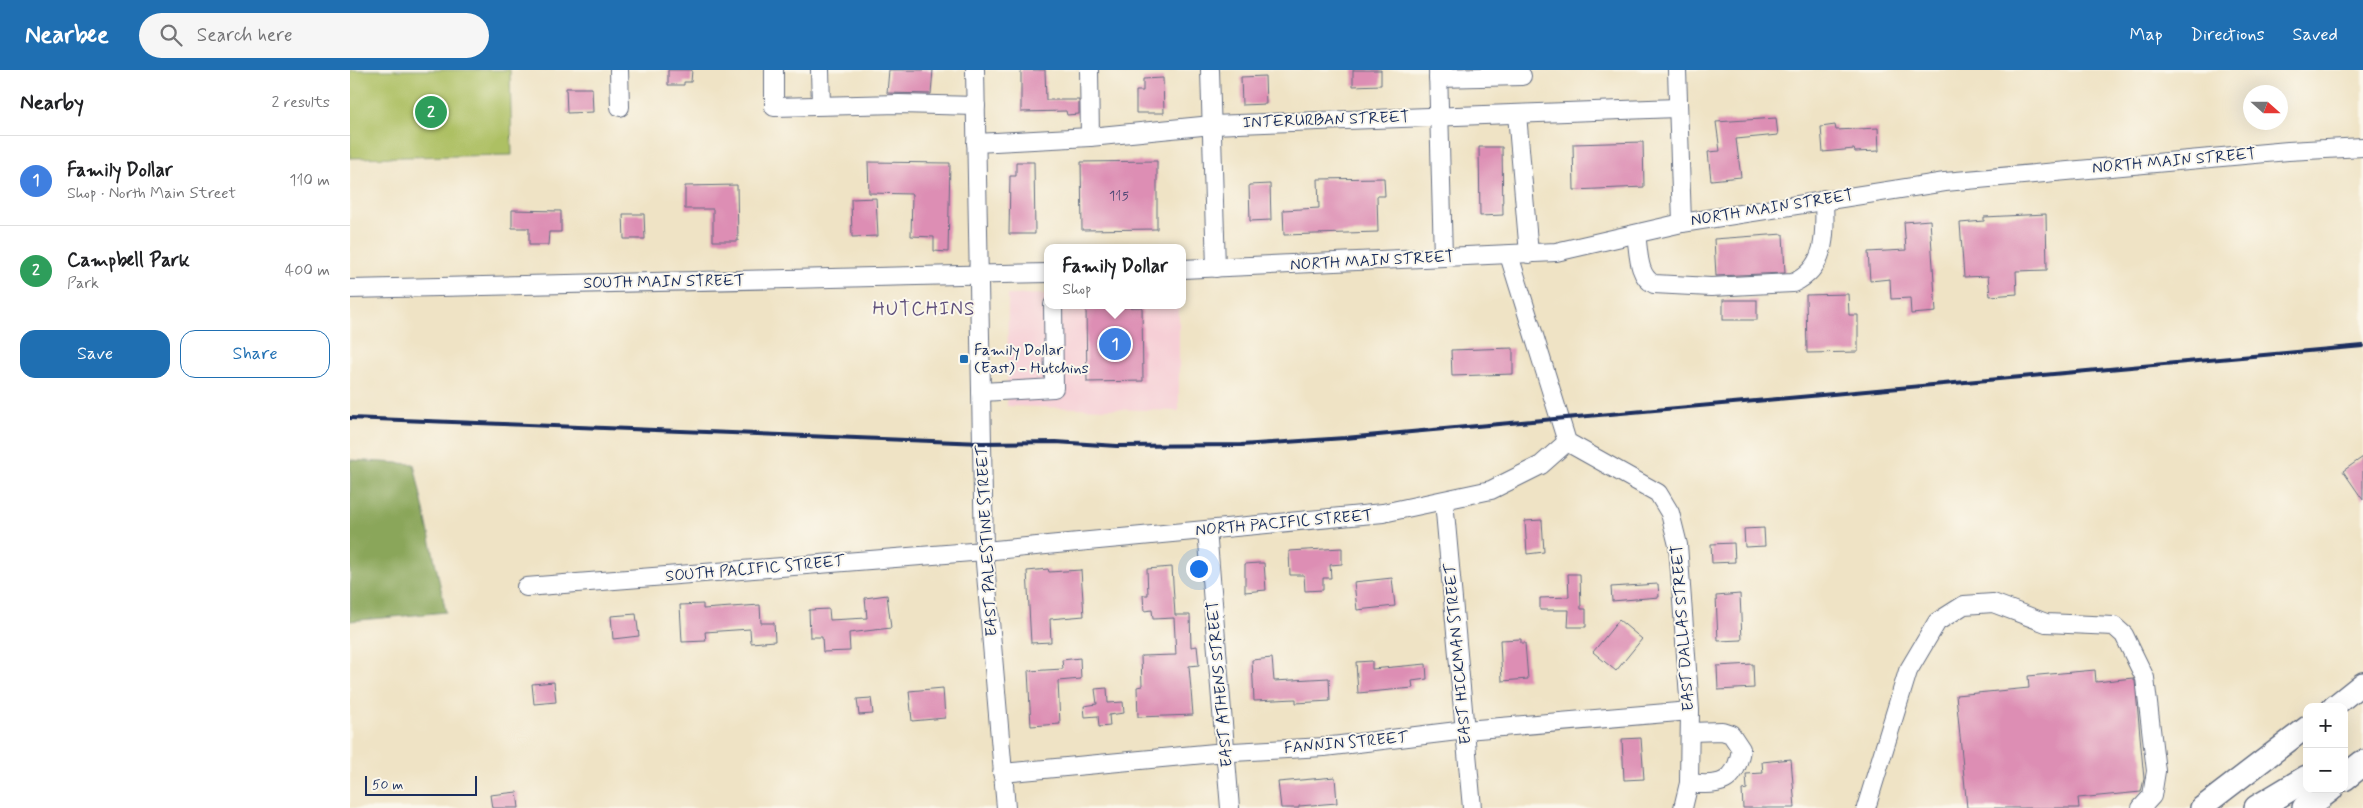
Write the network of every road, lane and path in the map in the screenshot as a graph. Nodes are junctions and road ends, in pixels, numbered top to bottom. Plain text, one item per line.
1 (619, 70) edge
2 (774, 70) edge
3 (820, 70) edge
4 (975, 70) edge
5 (1089, 70) edge
6 (1210, 70) edge
7 (1677, 70) edge
8 (1438, 74) edge
9 (1477, 74) edge
10 (1522, 76) dead end
11 (822, 105) junction
12 (976, 106) junction
13 (620, 107) dead end
14 (1677, 108) junction
15 (1517, 114) junction
16 (1440, 115) junction
17 (1212, 125) junction
18 (1090, 137) junction
19 (976, 143) junction
20 (2363, 147) edge
21 (1824, 199) junction
22 (1682, 223) junction
23 (1636, 234) junction
24 (1529, 254) junction
25 (1509, 255) junction
26 (1444, 258) junction
27 (1216, 268) junction
28 (1186, 269) edge
29 (1044, 273) edge
30 (979, 274) junction
31 (350, 289) edge
32 (1053, 309) edge
33 (981, 392) junction
34 (1567, 442) junction
35 (1444, 501) junction
36 (1207, 530) junction
37 (984, 551) junction
38 (526, 587) dead end
39 (2363, 684) edge
40 (2338, 703) edge
41 (1690, 712) junction
42 (1466, 730) junction
43 (2303, 730) edge
44 (1690, 732) junction
45 (1225, 752) junction
46 (2348, 761) edge
47 (2363, 762) edge
48 (1002, 773) junction
49 (2348, 775) edge
50 (2303, 780) edge
51 (1689, 784) junction
52 (2325, 793) edge
53 (1006, 808) edge
54 (1230, 808) edge
55 (1472, 808) edge
56 (1683, 808) edge
57 (1866, 808) edge
58 (2141, 808) edge
59 (2201, 808) edge
60 (2257, 808) edge
61 (2305, 808) edge

1 - 13 street
2 - 11 street
3 - 11 street
4 - 12 street, EAST PALESTINE STREET
5 - 18 street
6 - 17 street
7 - 14 street
8 - 9 street
8 - 16 street
9 - 10 street
11 - 12 street
12 - 19 street, EAST PALESTINE STREET
14 - 15 street, INTERURBAN STREET
14 - 22 street
15 - 16 street, INTERURBAN STREET
15 - 24 street
16 - 17 street, INTERURBAN STREET
16 - 26 street
17 - 18 street, INTERURBAN STREET
17 - 27 street
18 - 19 street, INTERURBAN STREET
19 - 30 street, EAST PALESTINE STREET
20 - 21 street, NORTH MAIN STREET
21 - 22 street, NORTH MAIN STREET
21 - 23 street
22 - 23 street, NORTH MAIN STREET
23 - 24 street, NORTH MAIN STREET
24 - 25 street, NORTH MAIN STREET
25 - 26 street, NORTH MAIN STREET
25 - 34 street
26 - 27 street, NORTH MAIN STREET
27 - 28 street, NORTH MAIN STREET
29 - 30 street
30 - 31 street, SOUTH MAIN STREET
30 - 33 street, EAST PALESTINE STREET
32 - 33 street
33 - 37 street, EAST PALESTINE STREET
34 - 35 street, NORTH PACIFIC STREET
34 - 41 street, EAST DALLAS STREET
35 - 36 street, NORTH PACIFIC STREET
35 - 42 street, EAST HICKMAN STREET
36 - 37 street, NORTH PACIFIC STREET
36 - 45 street, EAST ATHENS STREET
37 - 38 street, SOUTH PACIFIC STREET
37 - 48 street, EAST PALESTINE STREET
39 - 40 main road
41 - 42 street, FANNIN STREET
41 - 44 street, EAST DALLAS STREET
42 - 45 street, FANNIN STREET
42 - 55 street, EAST HICKMAN STREET
43 - 59 main road
44 - 51 street, EAST DALLAS STREET
44 - 51 street
45 - 48 street, FANNIN STREET
45 - 54 street, EAST ATHENS STREET
46 - 47 highway
47 - 49 highway
48 - 53 street, EAST PALESTINE STREET
50 - 60 highway
51 - 56 street, EAST DALLAS STREET
52 - 61 highway
57 - 58 street

